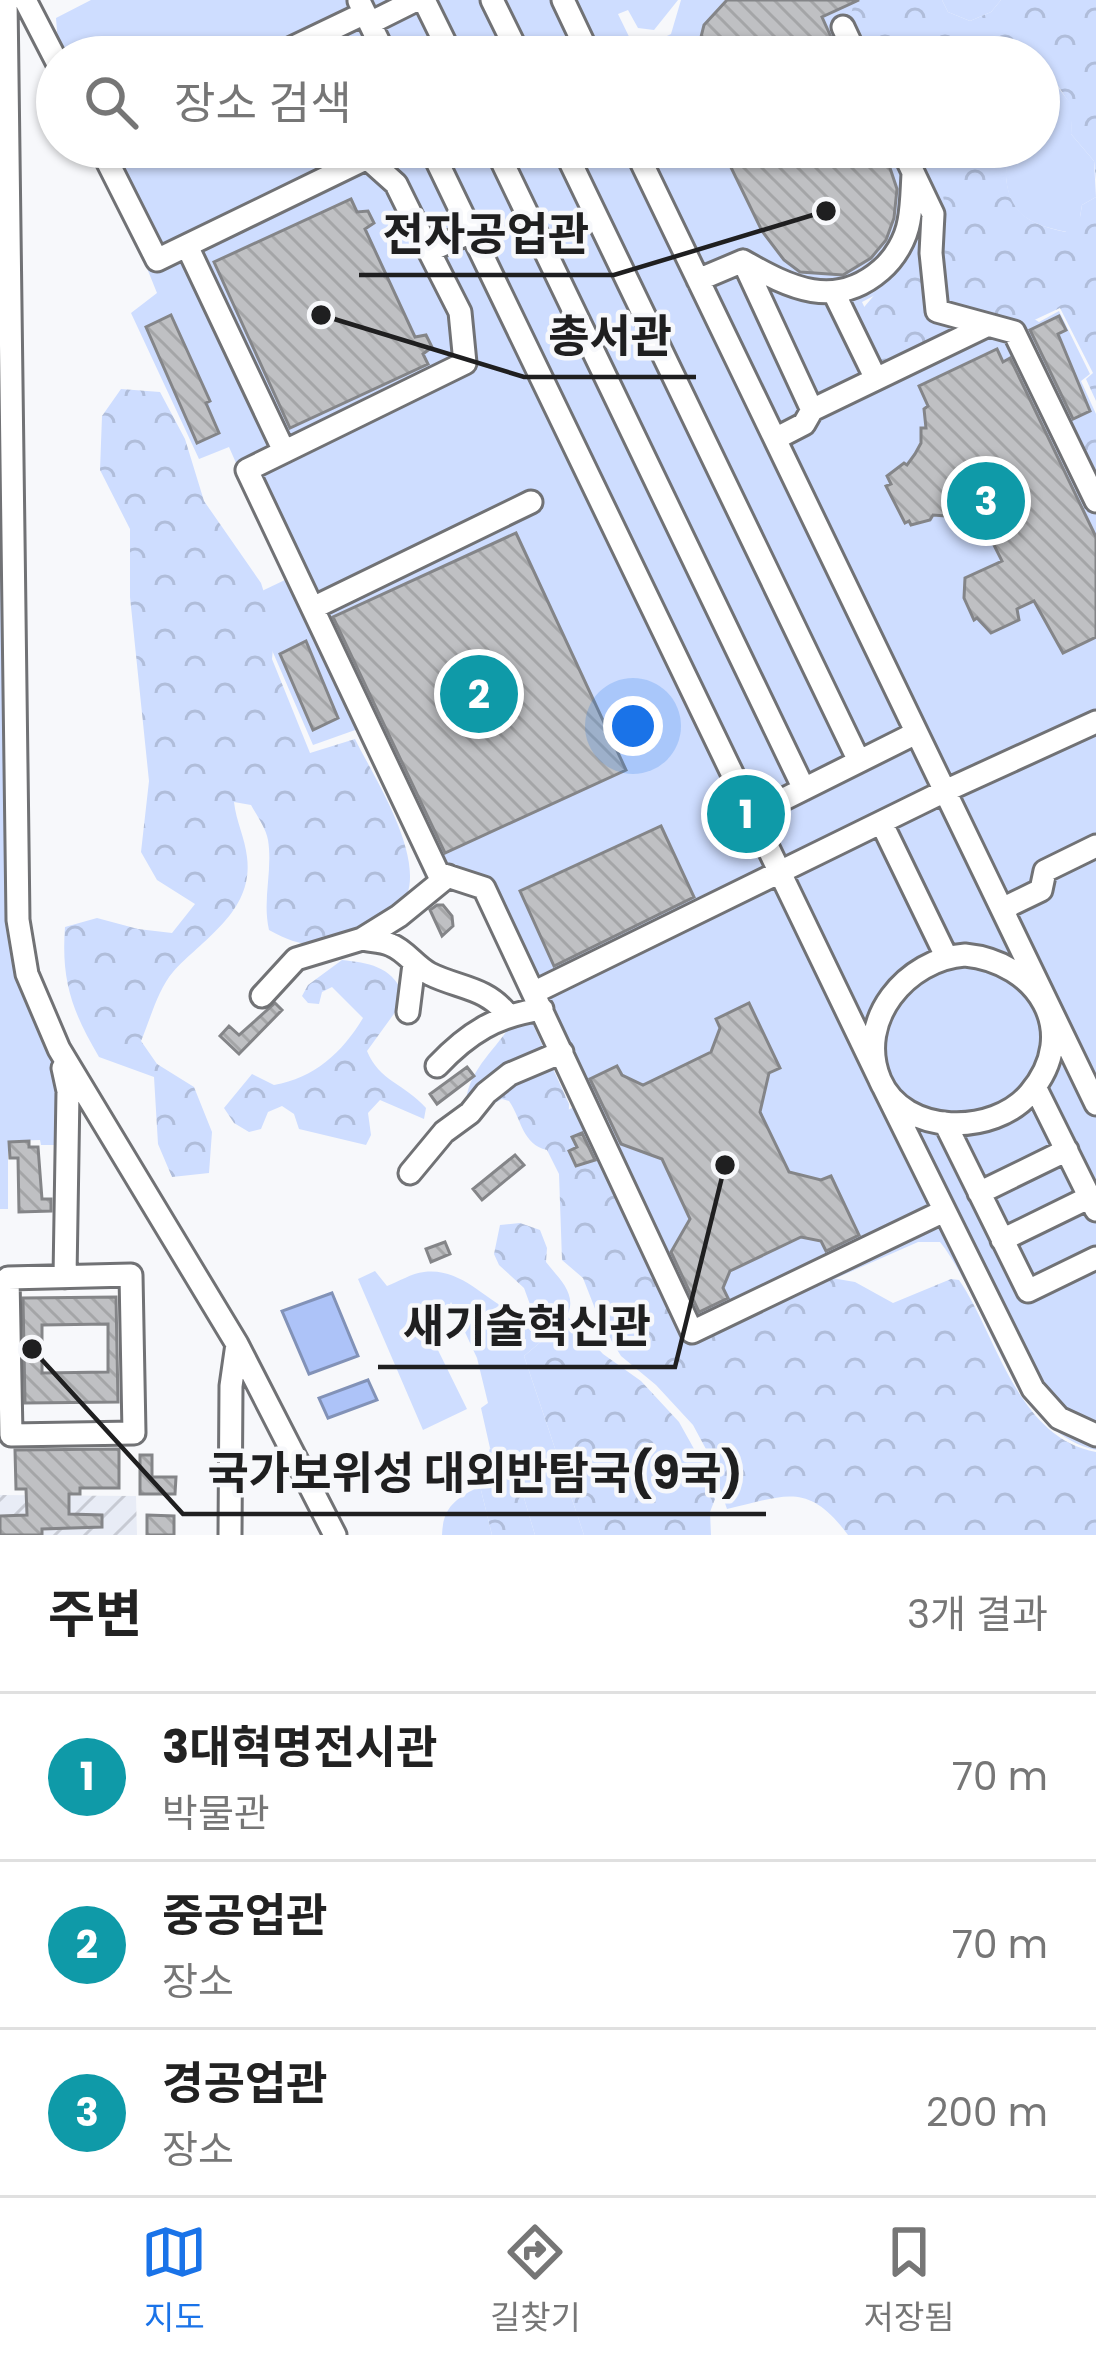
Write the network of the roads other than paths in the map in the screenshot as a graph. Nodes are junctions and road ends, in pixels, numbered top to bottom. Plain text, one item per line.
1 (7, 0) edge
2 (26, 0) edge
3 (420, 0) edge
4 (492, 0) edge
5 (563, 0) edge
6 (365, 12) edge
7 (843, 27) dead end
8 (44, 36) edge
9 (316, 36) edge
10 (440, 36) edge
11 (510, 36) edge
12 (580, 36) edge
13 (847, 36) edge
14 (111, 168) edge
15 (347, 168) edge
16 (378, 168) edge
17 (440, 168) edge
18 (505, 168) edge
19 (573, 168) edge
20 (644, 168) edge
21 (911, 168) edge
22 (913, 173) junction
23 (471, 232) junction
24 (187, 246) junction
25 (429, 251) junction
26 (742, 261) junction
27 (698, 280) junction
28 (835, 295) junction
29 (988, 325) junction
30 (876, 379) junction
31 (812, 410) junction
32 (775, 439) junction
33 (284, 451) junction
34 (1096, 501) edge
35 (531, 502) dead end
36 (313, 608) junction
37 (1096, 722) edge
38 (916, 733) junction
39 (860, 761) junction
40 (804, 788) junction
41 (945, 791) junction
42 (752, 815) junction
43 (882, 824) junction
44 (1096, 846) edge
45 (780, 871) junction
46 (448, 876) junction
47 (1002, 909) junction
48 (362, 939) junction
49 (946, 956) junction
50 (413, 964) junction
51 (262, 996) dead end
52 (539, 1000) junction
53 (1046, 1000) junction
54 (408, 1012) dead end
55 (507, 1014) junction
56 (59, 1049) junction
57 (562, 1052) junction
58 (437, 1066) dead end
59 (881, 1082) junction
60 (1035, 1087) junction
61 (1096, 1104) edge
62 (945, 1123) junction
63 (1066, 1150) junction
64 (410, 1173) dead end
65 (979, 1193) junction
66 (1093, 1203) edge
67 (944, 1211) junction
68 (1002, 1240) junction
69 (1096, 1258) edge
70 (65, 1277) junction
71 (1028, 1291) junction
72 (992, 1309) junction
73 (237, 1344) junction
74 (1096, 1435) edge
75 (230, 1535) edge
76 (335, 1535) edge

1 - 56 street
2 - 8 street
3 - 6 street
3 - 10 street
4 - 11 street
5 - 12 street
6 - 9 street
7 - 13 street
14 - 24 street
15 - 24 street
16 - 25 street
17 - 23 street
18 - 40 street
19 - 39 street
20 - 27 street
21 - 22 street
22 - 28 street
22 - 29 street
23 - 25 street
23 - 42 street
24 - 33 street
25 - 33 street
26 - 27 street
26 - 28 street
26 - 31 street
27 - 32 street
28 - 30 street
29 - 30 street
29 - 34 street
30 - 31 street
31 - 32 street
32 - 38 street
33 - 36 street
35 - 36 street
36 - 46 street
37 - 41 street
38 - 39 street
38 - 41 street
39 - 40 street
40 - 42 street
41 - 43 street
41 - 47 street
42 - 45 street
43 - 45 street
43 - 49 street
44 - 47 street
45 - 52 street
45 - 59 street
46 - 48 street
46 - 52 street
47 - 53 street
48 - 50 street
48 - 51 street
49 - 53 street
49 - 59 street
50 - 54 street
50 - 55 street
52 - 55 street
52 - 57 street
53 - 60 street
53 - 61 street
55 - 58 street
56 - 70 street
56 - 73 street
57 - 64 street
57 - 67 street
59 - 62 street
59 - 67 street
60 - 62 street
60 - 63 street
62 - 65 street
63 - 65 street
63 - 66 street
65 - 68 street
66 - 68 street
67 - 72 street
68 - 71 street
69 - 71 street
70 - 70 street
71 - 72 street
72 - 74 street
73 - 75 street
73 - 76 street

